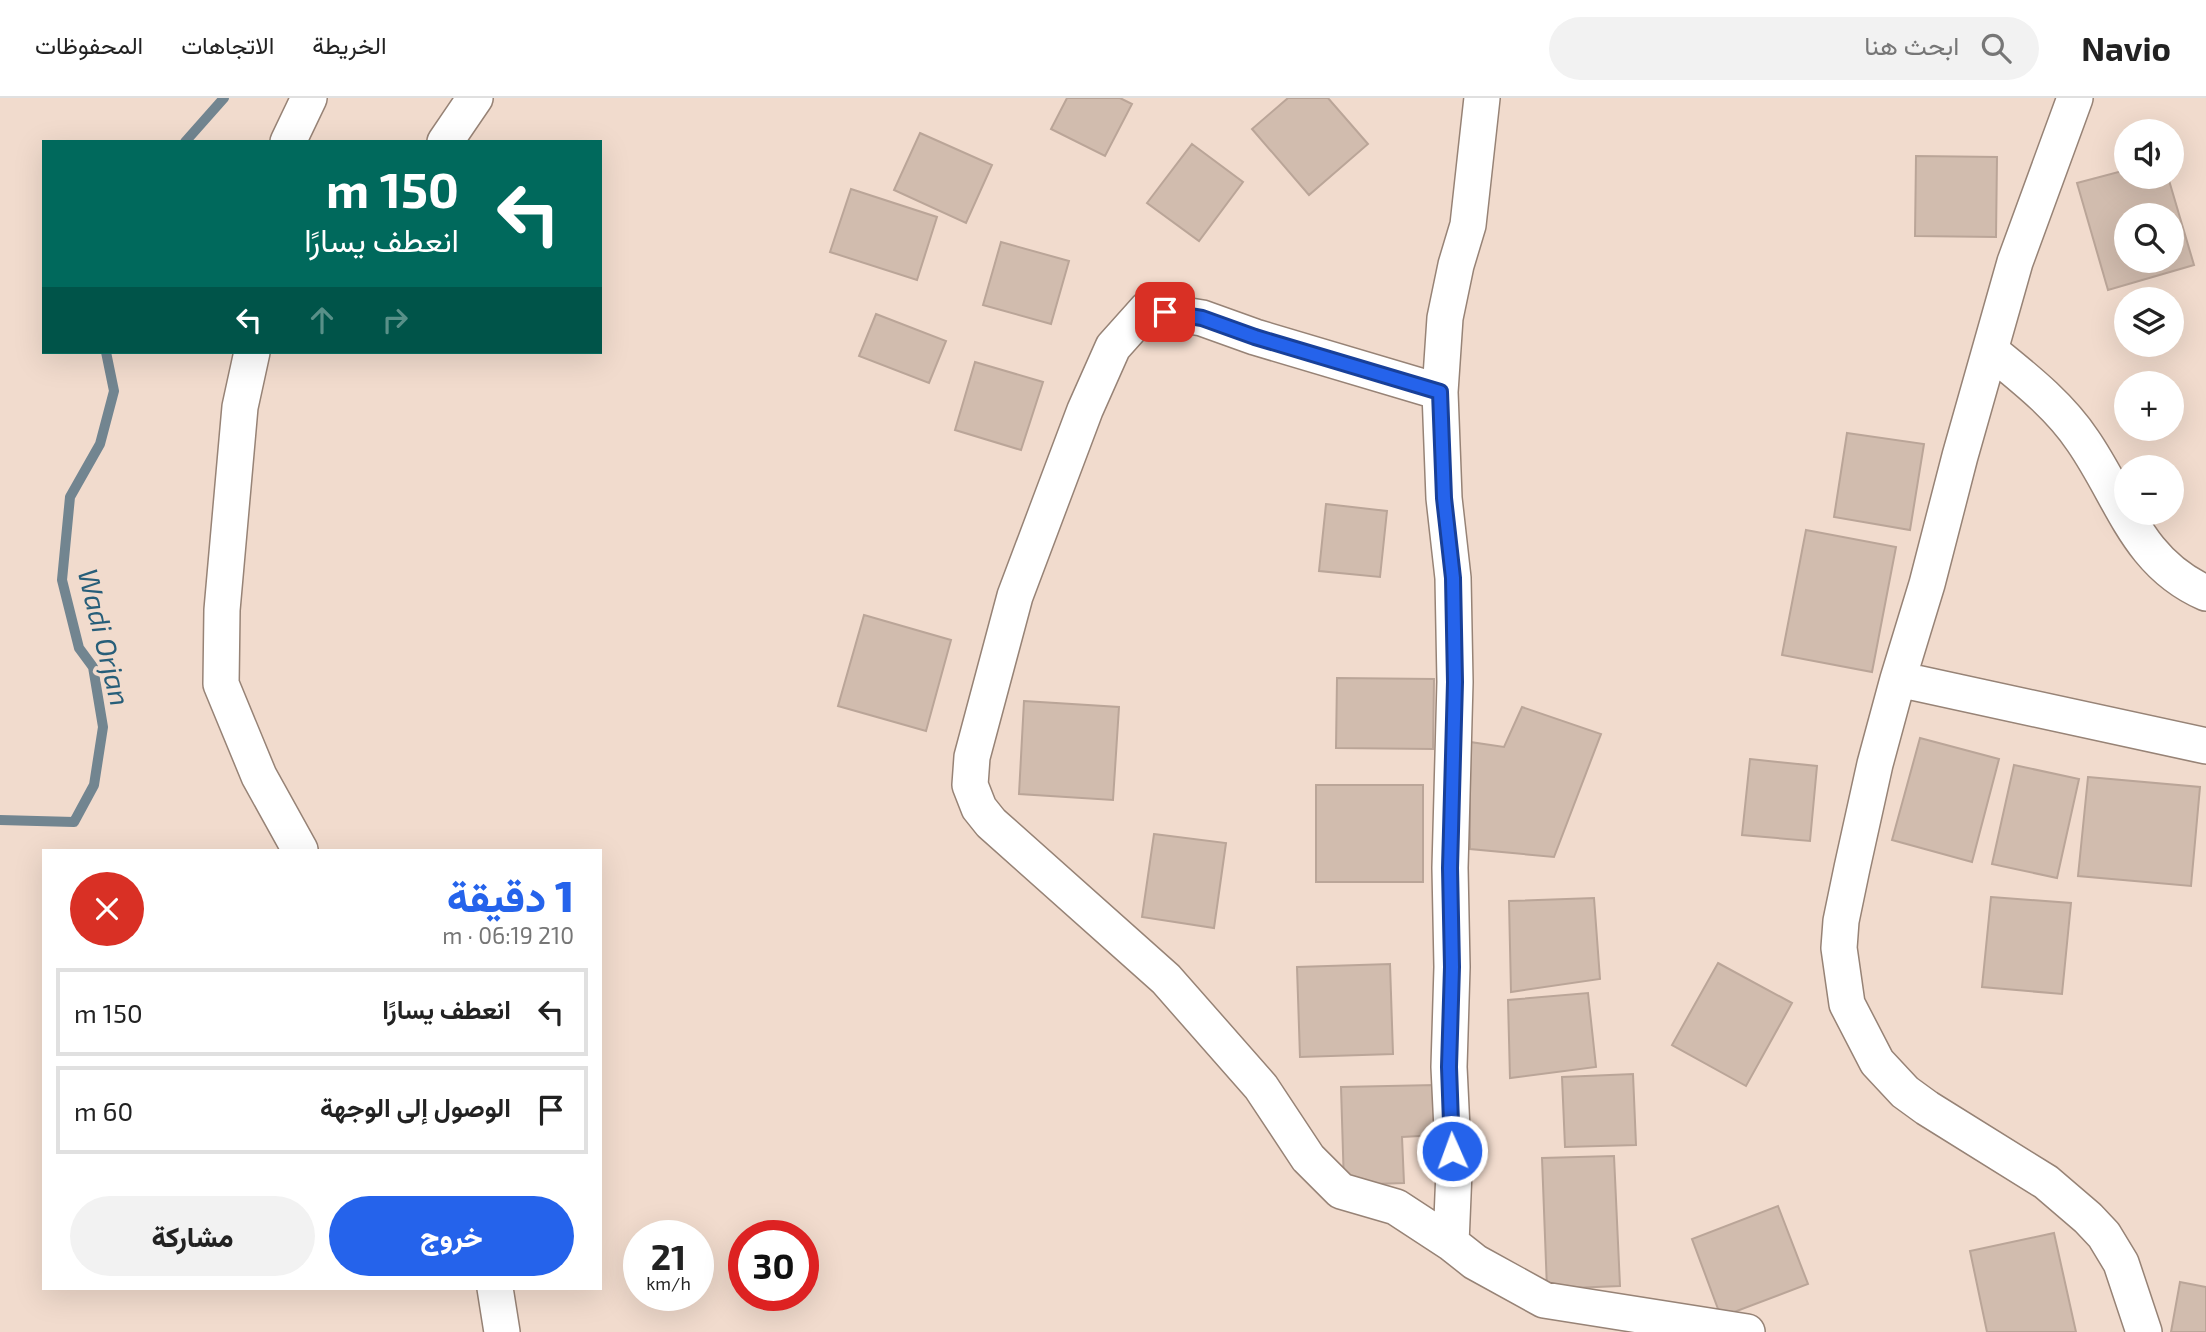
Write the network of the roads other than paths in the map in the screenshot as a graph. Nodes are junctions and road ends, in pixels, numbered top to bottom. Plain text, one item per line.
1 (309, 98) edge
2 (475, 98) edge
3 (1482, 98) edge
4 (2076, 98) edge
5 (289, 140) edge
6 (446, 140) edge
7 (1991, 351) junction
8 (254, 354) edge
9 (1440, 392) junction
10 (2206, 593) edge
11 (1898, 679) junction
12 (2206, 746) edge
13 (299, 849) edge
14 (1451, 1243) junction
15 (495, 1290) edge
16 (502, 1332) edge
17 (1747, 1332) edge
18 (2144, 1332) edge

1 - 5 street
2 - 6 street
3 - 9 street
4 - 7 street
7 - 10 street
7 - 11 street
8 - 13 street
9 - 14 street
9 - 14 street
11 - 12 street
11 - 18 street
14 - 17 street
15 - 16 street

